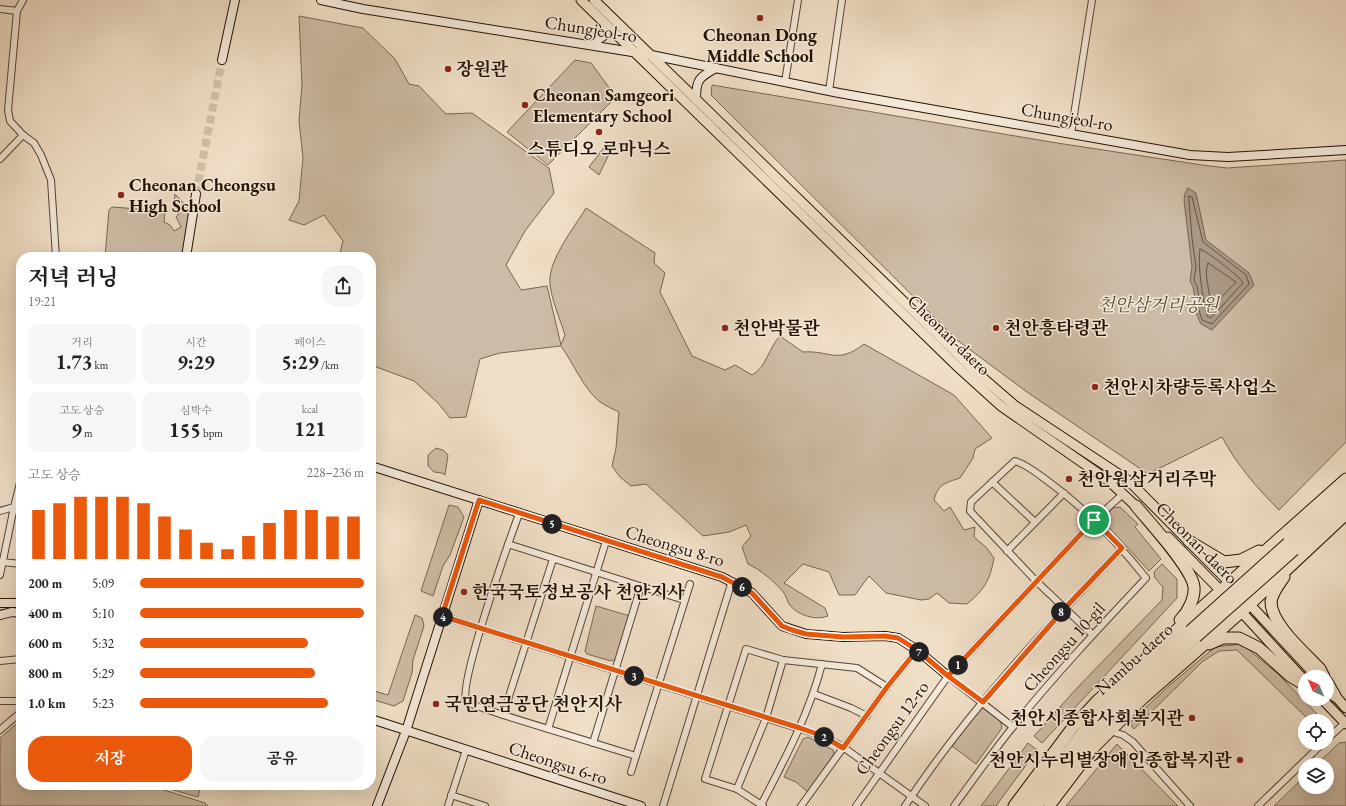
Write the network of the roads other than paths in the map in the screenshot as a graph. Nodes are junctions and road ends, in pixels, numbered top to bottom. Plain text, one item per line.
1 (23, 0) edge
2 (235, 0) edge
3 (324, 0) edge
4 (581, 0) edge
5 (594, 0) edge
6 (798, 0) edge
7 (842, 0) edge
8 (1092, 0) edge
9 (340, 2) edge
10 (0, 8) edge
11 (17, 11) junction
12 (605, 24) junction
13 (591, 45) junction
14 (635, 52) junction
15 (651, 55) junction
16 (222, 60) tunnel mouth
17 (716, 68) junction
18 (785, 82) junction
19 (829, 91) junction
20 (696, 98) junction
21 (1071, 134) junction
22 (23, 135) junction
23 (1346, 150) edge
24 (0, 159) edge
25 (196, 194) tunnel mouth
26 (56, 252) edge
27 (187, 252) edge
28 (376, 468) edge
29 (1346, 479) edge
30 (992, 482) junction
31 (1346, 491) edge
32 (1064, 493) junction
33 (1123, 494) junction
34 (479, 500) junction
35 (1346, 502) edge
36 (1136, 506) junction
37 (16, 507) edge
38 (0, 511) edge
39 (16, 514) edge
40 (519, 514) junction
41 (1346, 514) edge
42 (1094, 520) junction
43 (1035, 522) junction
44 (606, 541) junction
45 (1188, 541) junction
46 (1276, 542) junction
47 (508, 544) junction
48 (1291, 547) junction
49 (1122, 548) junction
50 (1007, 551) junction
51 (553, 558) junction
52 (2, 562) junction
53 (1294, 562) junction
54 (16, 563) edge
55 (596, 572) junction
56 (0, 575) edge
57 (732, 581) junction
58 (1036, 581) junction
59 (1229, 582) junction
60 (690, 584) dead end
61 (641, 586) junction
62 (1220, 590) junction
63 (684, 600) junction
64 (16, 603) edge
65 (0, 604) edge
66 (1065, 608) junction
67 (1245, 608) junction
68 (16, 612) edge
69 (0, 615) edge
70 (442, 616) junction
71 (1187, 620) junction
72 (481, 628) junction
73 (1092, 635) junction
74 (1196, 638) junction
75 (527, 642) junction
76 (917, 650) junction
77 (571, 656) junction
78 (1145, 658) junction
79 (16, 659) edge
80 (783, 660) junction
81 (0, 661) edge
82 (822, 664) junction
83 (1178, 666) junction
84 (615, 670) junction
85 (1310, 670) edge
86 (1320, 670) edge
87 (1298, 672) edge
88 (948, 676) junction
89 (1298, 681) edge
90 (659, 684) junction
91 (887, 687) junction
92 (814, 694) junction
93 (696, 696) junction
94 (1335, 696) edge
95 (0, 701) edge
96 (16, 701) edge
97 (983, 702) junction
98 (729, 706) junction
99 (1329, 706) edge
100 (1346, 708) edge
101 (503, 715) junction
102 (16, 716) edge
103 (866, 716) junction
104 (766, 718) junction
105 (376, 722) edge
106 (1346, 723) edge
107 (1013, 727) junction
108 (800, 728) junction
109 (548, 729) junction
110 (0, 730) edge
111 (406, 731) junction
112 (1110, 731) junction
113 (1334, 733) edge
114 (593, 743) junction
115 (843, 748) junction
116 (466, 750) junction
117 (1316, 750) edge
118 (636, 756) junction
119 (631, 772) dead end
120 (878, 772) junction
121 (737, 790) junction
122 (451, 795) junction
123 (912, 796) junction
124 (377, 806) edge
125 (448, 806) edge
126 (485, 806) edge
127 (641, 806) edge
128 (662, 806) edge
129 (762, 806) edge
130 (801, 806) edge
131 (856, 806) edge
132 (905, 806) edge
133 (925, 806) edge
134 (954, 806) edge
135 (1014, 806) edge
136 (1026, 806) edge
137 (1036, 806) edge
138 (1049, 806) edge
139 (1190, 806) edge
140 (1258, 806) edge

1 - 11 street
2 - 16 street
3 - 9 street, Chungjeol-ro
4 - 12 main road, Cheonan-daero
5 - 15 main road, Cheonan-daero
6 - 18 street
7 - 19 street
8 - 21 street
9 - 13 street, Chungjeol-ro
10 - 11 street
11 - 22 street
12 - 13 street
12 - 14 main road, Cheonan-daero
13 - 14 street, Chungjeol-ro
14 - 15 street, Chungjeol-ro
14 - 33 main road, Cheonan-daero
15 - 17 street, Chungjeol-ro
15 - 20 main road, Cheonan-daero
17 - 18 street, Chungjeol-ro
17 - 20 street
18 - 19 street, Chungjeol-ro
19 - 21 street, Chungjeol-ro
20 - 45 main road, Cheonan-daero
21 - 23 street, Chungjeol-ro
22 - 24 street
22 - 26 street
25 - 27 street
28 - 34 street, Cheongsu 8-ro
29 - 46 highway
30 - 32 street
30 - 43 street
30 - 50 street
31 - 48 highway
32 - 42 street, Cheongsu 10-gil
32 - 43 street
33 - 36 main road, Cheonan-daero
33 - 42 street, Cheongsu 12-ro
34 - 40 street, Cheongsu 8-ro
34 - 70 street
35 - 48 highway
36 - 62 main road, Cheonan-daero
36 - 78 highway
37 - 38 street
39 - 52 street
40 - 44 street, Cheongsu 8-ro
40 - 47 street
41 - 53 highway
42 - 49 street, Cheongsu 10-gil
42 - 58 street, Cheongsu 12-ro
43 - 50 street
44 - 55 street
44 - 57 street, Cheongsu 8-ro
45 - 46 highway
45 - 59 main road, Cheonan-daero
46 - 59 highway
47 - 51 street
47 - 72 street
48 - 74 highway, bridge
49 - 66 street, Cheongsu 10-gil
49 - 73 street, Cheongsu 10-gil
50 - 58 street
51 - 55 street
51 - 75 street
52 - 54 street
52 - 56 street
53 - 67 highway
53 - 86 highway
55 - 61 street
55 - 77 street
57 - 76 street, Cheongsu 8-ro
57 - 93 street
58 - 66 street
58 - 88 street, Cheongsu 12-ro
59 - 62 highway
59 - 67 main road, Cheonan-daero
60 - 63 street
61 - 63 street
61 - 84 street
62 - 67 main road, Cheonan-daero
62 - 71 highway
63 - 90 street
64 - 65 street
66 - 73 street
66 - 97 street, Cheongsu 10-gil
67 - 74 highway
67 - 85 main road, Cheonan-daero
67 - 87 main road, Cheonan-daero
68 - 69 street
70 - 72 street
70 - 111 street
71 - 74 highway
71 - 78 highway
72 - 75 street
72 - 101 street
73 - 107 street, Cheongsu 10-gil
74 - 83 highway
74 - 136 highway, Nambu-daero
74 - 137 highway, Nambu-daero
75 - 77 street
75 - 101 street
76 - 88 street, Cheongsu 8-ro
76 - 91 street
77 - 84 street
77 - 109 street
78 - 135 highway
79 - 81 street
80 - 82 street
80 - 98 street
80 - 104 street
82 - 91 street
82 - 92 street
83 - 89 highway
83 - 112 highway
84 - 90 street
84 - 114 street
88 - 97 street
88 - 120 street, Cheongsu 12-ro
90 - 93 street
90 - 118 street
91 - 103 street
92 - 103 street
92 - 108 street
93 - 98 street
93 - 128 street
94 - 100 main road
95 - 96 street
97 - 107 street
97 - 123 street, Cheongsu 10-gil
98 - 104 street
98 - 121 street
99 - 106 main road
101 - 109 street
102 - 110 street
103 - 115 street
104 - 108 street
104 - 121 street
105 - 111 street, Cheongsu 6-ro
106 - 113 street
107 - 134 street, Cheongsu 10-gil
108 - 115 street
108 - 129 street
109 - 114 street
111 - 116 street, Cheongsu 6-ro
111 - 124 street
112 - 138 highway
112 - 139 street
114 - 118 street
115 - 120 street
115 - 130 street
116 - 122 street
116 - 127 street, Cheongsu 6-ro
117 - 140 street
118 - 119 street
120 - 123 street
120 - 131 street, Cheongsu 12-ro
121 - 129 street
122 - 125 street
122 - 126 street
123 - 132 street, Cheongsu 10-gil
123 - 133 street

